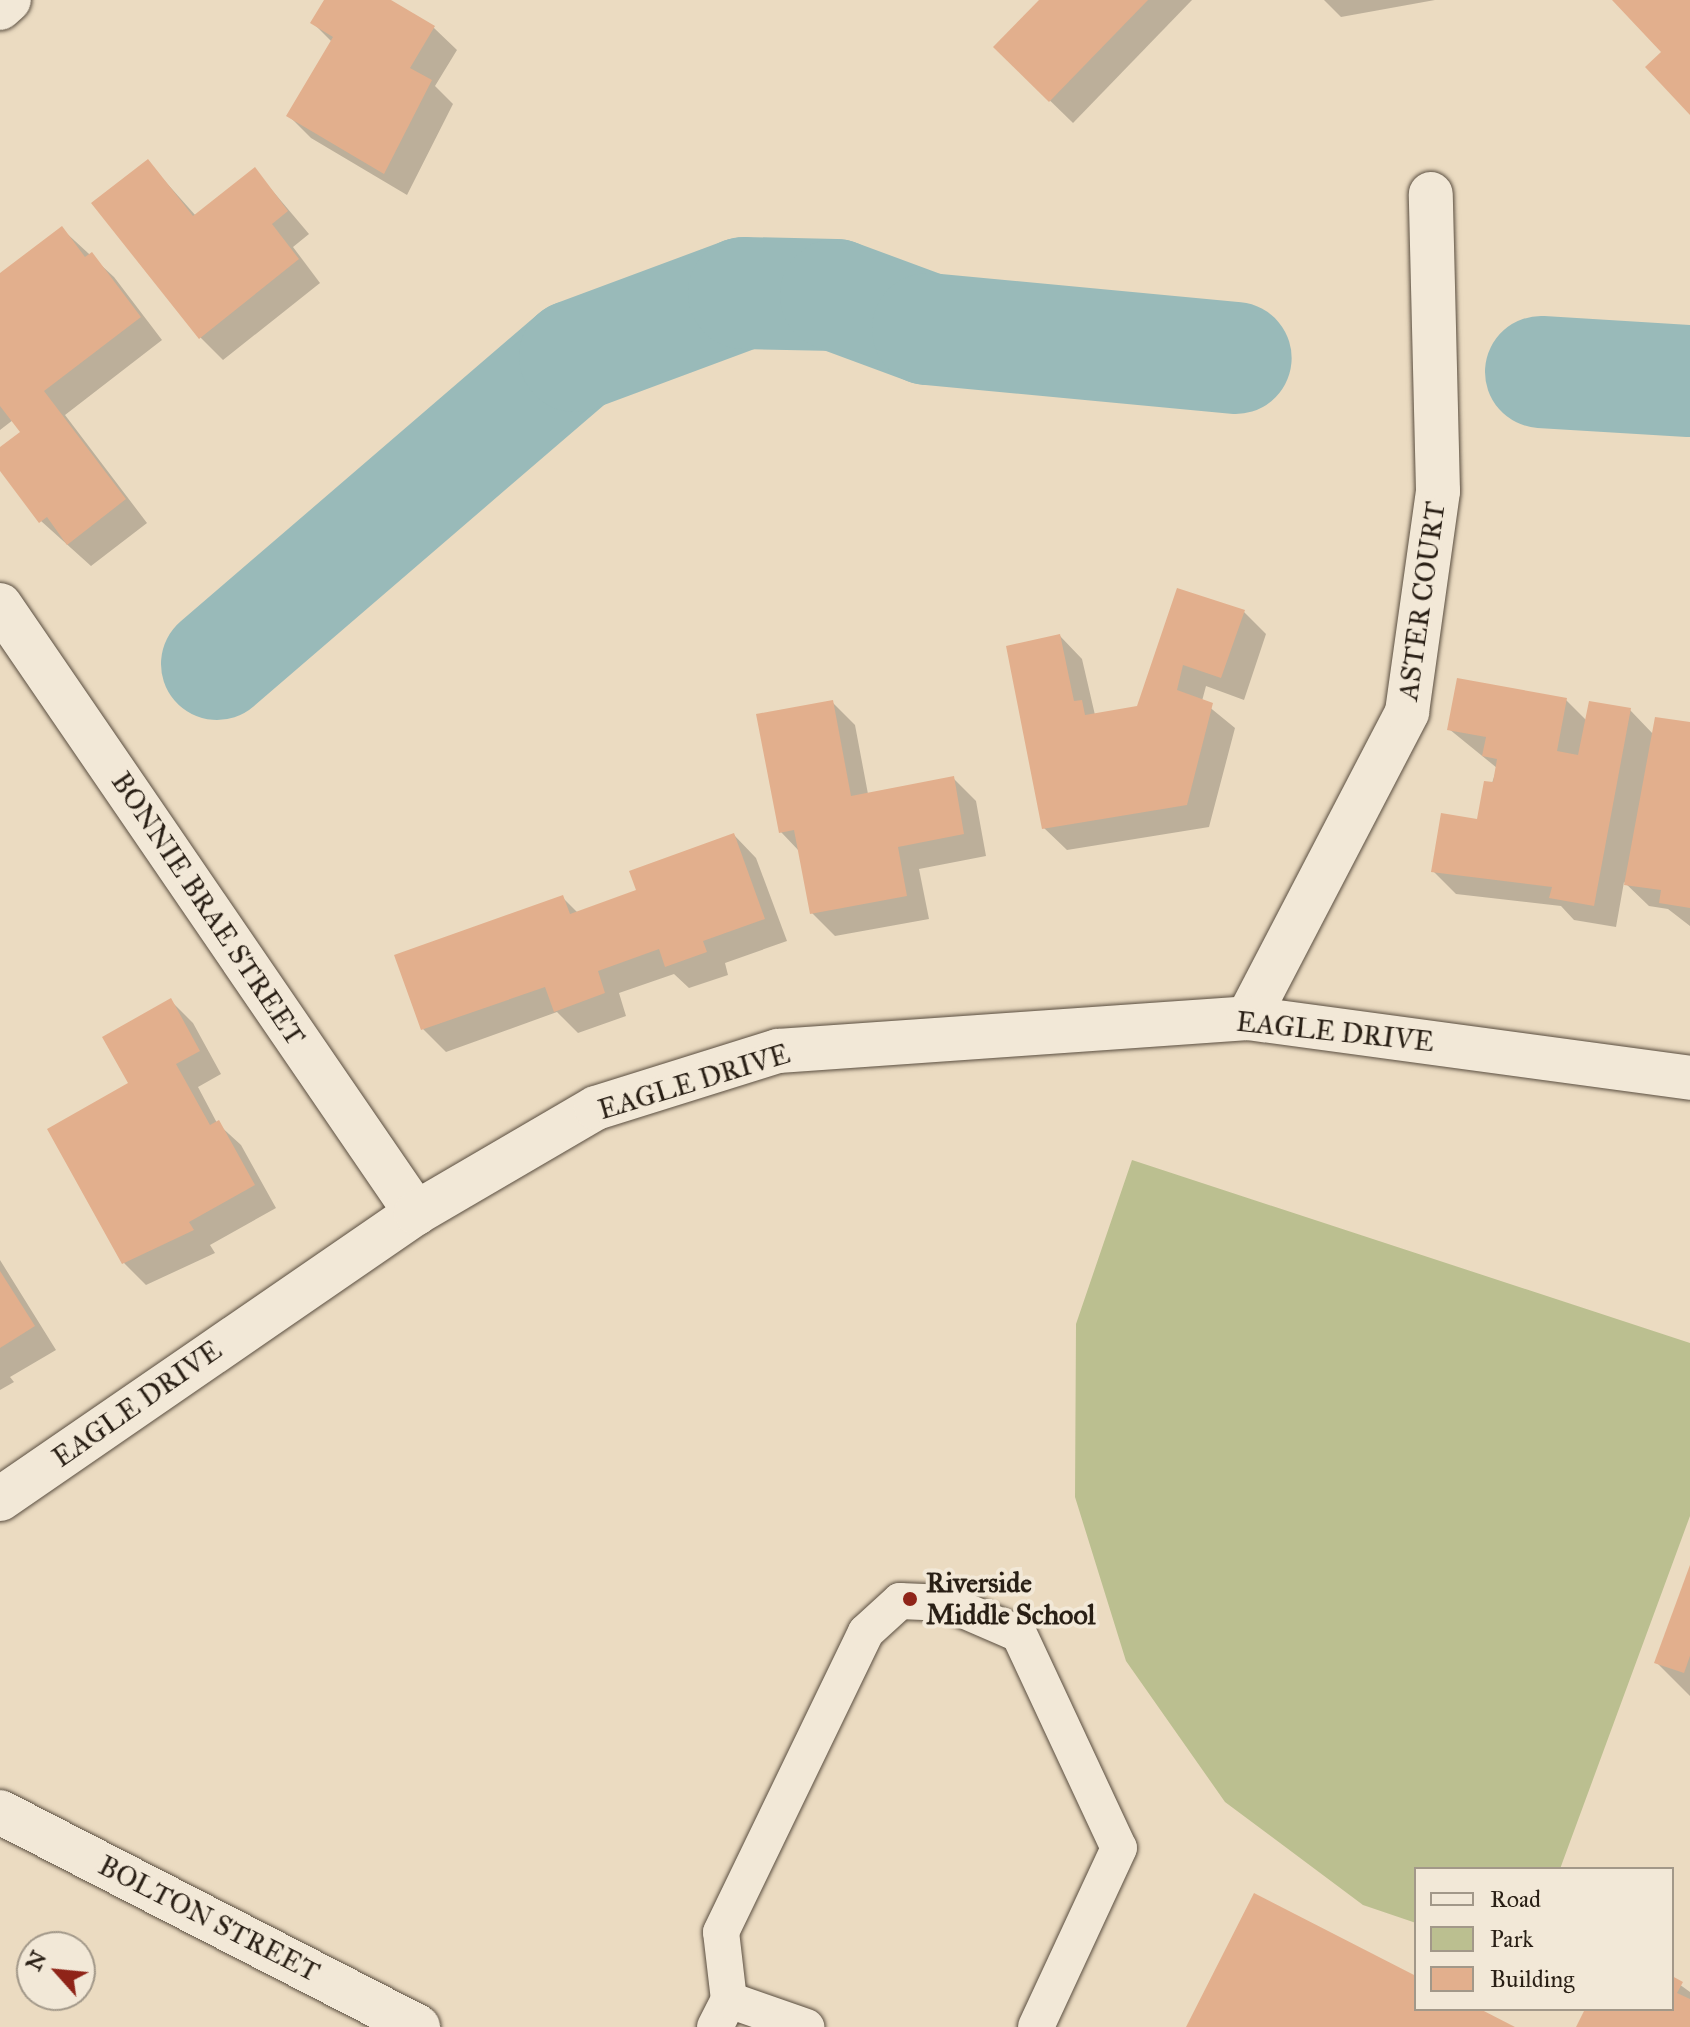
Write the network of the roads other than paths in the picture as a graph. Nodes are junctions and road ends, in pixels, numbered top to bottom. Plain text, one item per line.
1 (9, 0) edge
2 (0, 8) edge
3 (1431, 194) dead end
4 (0, 605) edge
5 (1248, 1018) junction
6 (1690, 1078) edge
7 (416, 1213) junction
8 (0, 1499) edge
9 (0, 1812) edge
10 (722, 2014) edge
11 (418, 2027) edge
12 (806, 2027) edge
13 (1036, 2027) edge

1 - 2 street
3 - 5 street, ASTER COURT
4 - 7 street, BONNIE BRAE STREET
5 - 6 street, EAGLE DRIVE
5 - 7 street, EAGLE DRIVE
7 - 8 street, EAGLE DRIVE
9 - 11 street, BOLTON STREET
10 - 12 lane
10 - 13 lane

